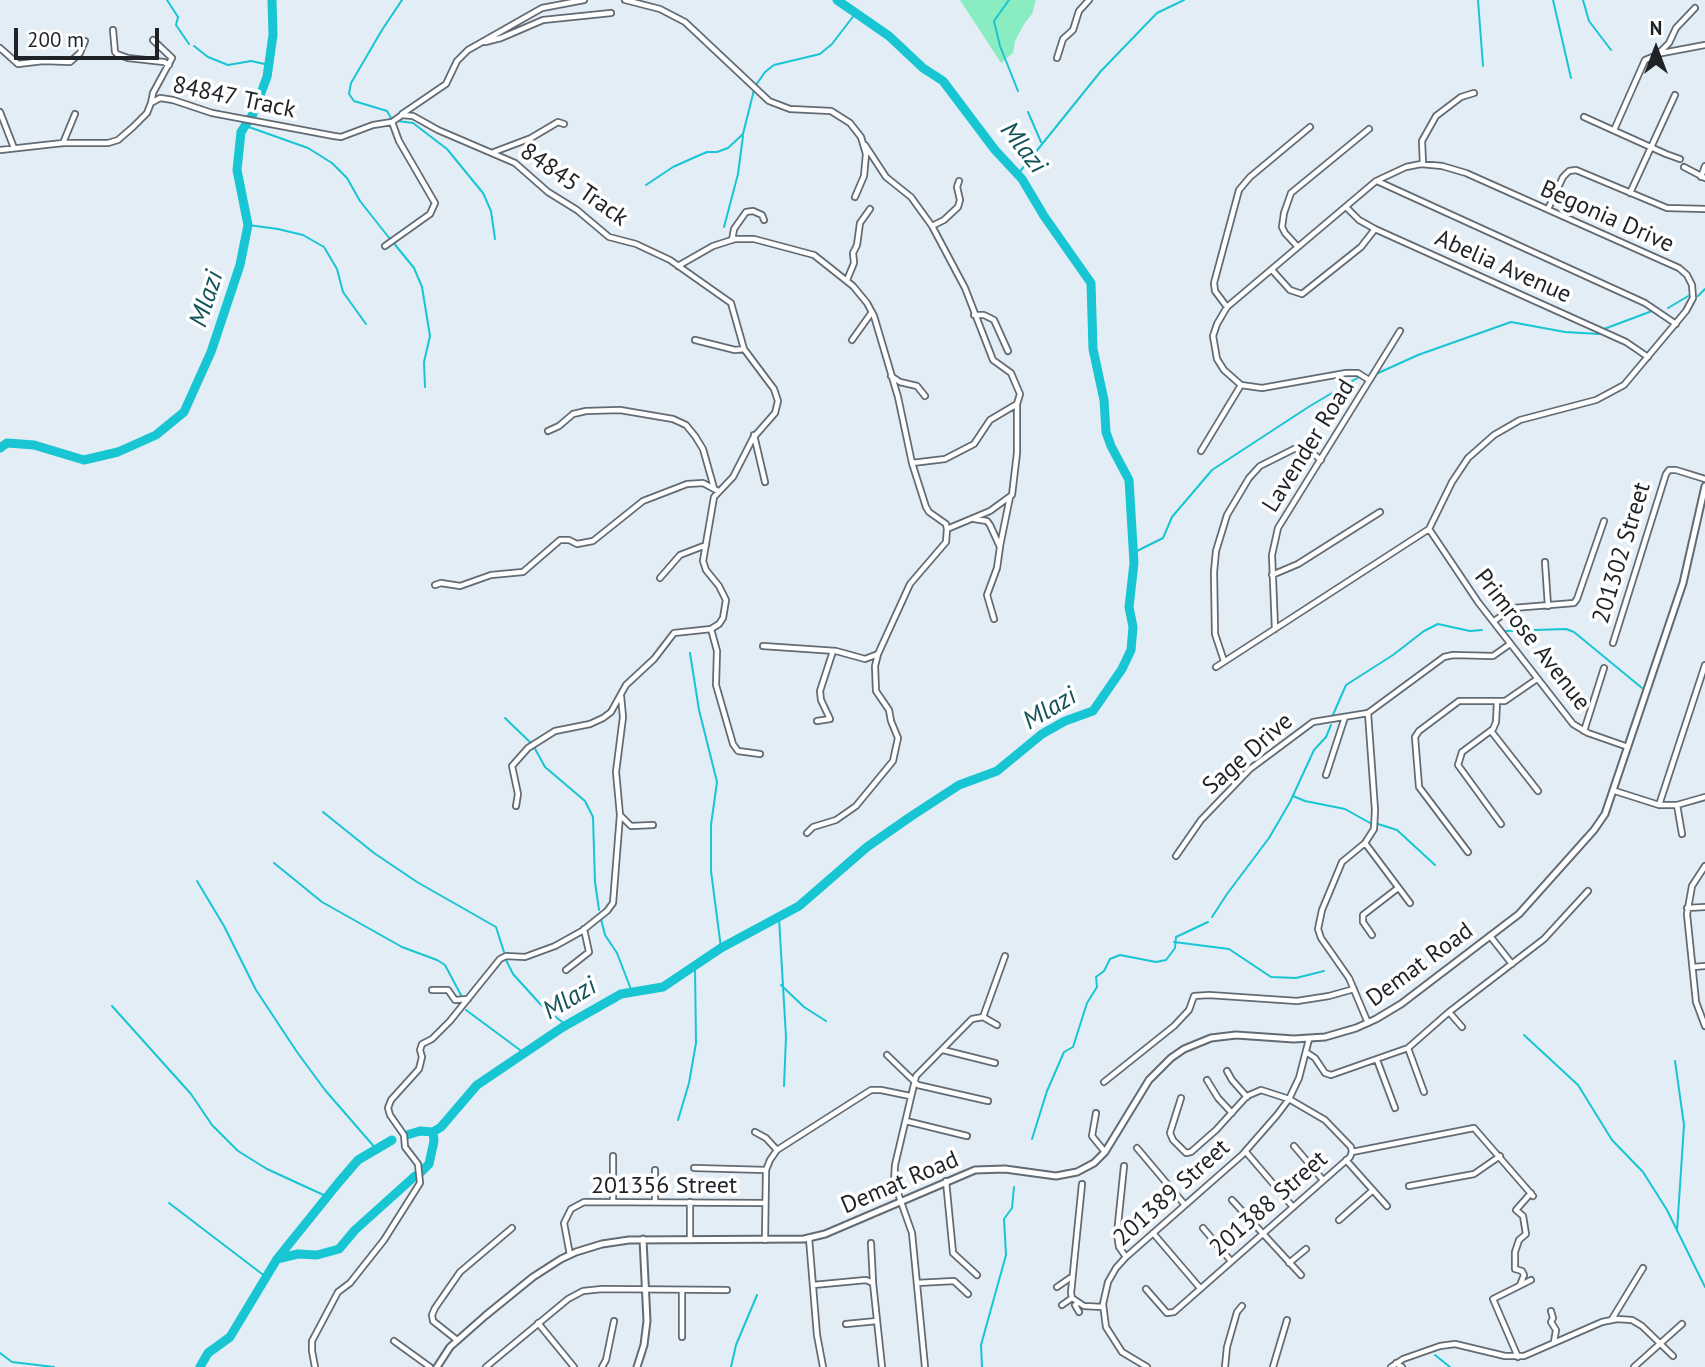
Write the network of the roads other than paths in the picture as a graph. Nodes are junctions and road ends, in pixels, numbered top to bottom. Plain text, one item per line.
1 (584, 0) edge
2 (625, 0) edge
3 (1089, 0) edge
4 (1695, 8) dead end
5 (611, 13) dead end
6 (113, 30) dead end
7 (153, 40) dead end
8 (85, 41) dead end
9 (481, 43) junction
10 (1705, 45) edge
11 (0, 48) edge
12 (1656, 55) junction
13 (1057, 58) dead end
14 (169, 65) junction
15 (1475, 93) dead end
16 (1675, 95) dead end
17 (151, 103) junction
18 (0, 112) edge
19 (75, 114) dead end
20 (402, 115) junction
21 (1584, 117) dead end
22 (392, 122) junction
23 (564, 124) dead end
24 (1310, 127) dead end
25 (1369, 129) dead end
26 (1614, 130) junction
27 (63, 143) junction
28 (865, 145) junction
29 (1651, 147) junction
30 (14, 148) junction
31 (0, 150) edge
32 (493, 152) junction
33 (1680, 159) dead end
34 (1423, 164) junction
35 (1705, 166) edge
36 (1684, 167) dead end
37 (1703, 177) edge
38 (959, 181) dead end
39 (1376, 181) junction
40 (1630, 193) junction
41 (855, 197) dead end
42 (1346, 207) junction
43 (870, 209) dead end
44 (1548, 209) junction
45 (1705, 209) edge
46 (764, 220) dead end
47 (932, 226) junction
48 (1375, 229) junction
49 (732, 240) junction
50 (385, 246) dead end
51 (1297, 246) junction
52 (678, 266) junction
53 (1272, 270) junction
54 (847, 280) junction
55 (1227, 307) junction
56 (872, 312) junction
57 (974, 315) junction
58 (1676, 324) junction
59 (1401, 331) dead end
60 (695, 340) dead end
61 (852, 340) dead end
62 (744, 349) junction
63 (1008, 351) dead end
64 (1648, 357) junction
65 (891, 376) junction
66 (1369, 380) junction
67 (1241, 385) junction
68 (925, 396) dead end
69 (1017, 404) junction
70 (548, 431) dead end
71 (754, 435) junction
72 (1201, 452) dead end
73 (1321, 460) junction
74 (912, 463) junction
75 (1705, 479) edge
76 (765, 482) dead end
77 (1705, 486) edge
78 (716, 490) junction
79 (1010, 497) junction
80 (1380, 512) dead end
81 (974, 519) junction
82 (1604, 521) dead end
83 (947, 529) junction
84 (1429, 529) junction
85 (706, 544) junction
86 (1000, 547) junction
87 (1545, 562) dead end
88 (1272, 575) junction
89 (660, 579) dead end
90 (435, 585) dead end
91 (1548, 606) junction
92 (994, 619) dead end
93 (1494, 621) junction
94 (711, 629) junction
95 (1275, 629) junction
96 (1613, 643) dead end
97 (1510, 645) junction
98 (763, 646) dead end
99 (833, 651) junction
100 (878, 654) junction
101 (1224, 661) junction
102 (1705, 665) edge
103 (1216, 667) dead end
104 (1604, 668) dead end
105 (1537, 679) junction
106 (621, 695) junction
107 (1497, 701) junction
108 (1368, 713) junction
109 (1345, 717) junction
110 (817, 721) dead end
111 (1491, 731) junction
112 (1584, 731) junction
113 (1629, 747) junction
114 (760, 754) dead end
115 (1326, 775) dead end
116 (1615, 791) junction
117 (1538, 792) dead end
118 (1705, 797) edge
119 (1659, 805) junction
120 (1677, 805) junction
121 (516, 806) dead end
122 (620, 815) junction
123 (1501, 824) dead end
124 (653, 825) dead end
125 (807, 833) dead end
126 (1682, 834) dead end
127 (1365, 844) junction
128 (1468, 852) dead end
129 (1176, 856) dead end
130 (1705, 866) edge
131 (1398, 888) junction
132 (1588, 891) dead end
133 (1410, 903) dead end
134 (1705, 907) edge
135 (1687, 908) junction
136 (584, 929) junction
137 (1372, 935) dead end
138 (1490, 936) junction
139 (1005, 956) dead end
140 (1512, 964) junction
141 (1705, 966) edge
142 (1693, 967) junction
143 (566, 970) dead end
144 (1354, 989) junction
145 (432, 990) dead end
146 (469, 998) junction
147 (1449, 1012) junction
148 (1703, 1015) edge
149 (983, 1017) junction
150 (1368, 1023) junction
151 (997, 1025) dead end
152 (1705, 1026) edge
153 (1462, 1027) dead end
154 (1309, 1039) junction
155 (1408, 1048) junction
156 (943, 1050) junction
157 (1306, 1052) junction
158 (887, 1055) dead end
159 (1377, 1060) junction
160 (995, 1063) dead end
161 (1227, 1071) dead end
162 (1207, 1080) dead end
163 (1104, 1082) dead end
164 (914, 1083) junction
165 (1424, 1092) dead end
166 (911, 1096) junction
167 (1247, 1097) junction
168 (1181, 1098) dead end
169 (1289, 1098) junction
170 (988, 1101) dead end
171 (1395, 1108) dead end
172 (1096, 1113) dead end
173 (1232, 1113) junction
174 (906, 1121) junction
175 (755, 1132) dead end
176 (967, 1136) dead end
177 (1294, 1146) dead end
178 (1137, 1148) dead end
179 (777, 1150) junction
180 (1245, 1151) junction
181 (1352, 1152) junction
182 (1105, 1153) junction
183 (613, 1156) dead end
184 (1500, 1156) junction
185 (1346, 1160) junction
186 (1124, 1166) dead end
187 (694, 1168) dead end
188 (655, 1170) dead end
189 (766, 1170) junction
190 (1323, 1180) junction
191 (946, 1181) junction
192 (1082, 1184) dead end
193 (1409, 1186) dead end
194 (1373, 1190) junction
195 (1232, 1199) dead end
196 (900, 1201) junction
197 (613, 1202) junction
198 (654, 1202) junction
199 (690, 1202) junction
200 (765, 1203) junction
201 (1185, 1205) junction
202 (1387, 1206) dead end
203 (1293, 1207) junction
204 (1339, 1220) dead end
205 (512, 1228) dead end
206 (1203, 1228) dead end
207 (1153, 1233) junction
208 (1262, 1234) junction
209 (809, 1238) junction
210 (643, 1240) junction
211 (690, 1240) junction
212 (765, 1240) junction
213 (871, 1243) dead end
214 (1306, 1250) dead end
215 (570, 1255) junction
216 (1126, 1257) junction
217 (1231, 1261) junction
218 (1289, 1263) junction
219 (1643, 1268) dead end
220 (977, 1275) dead end
221 (1301, 1275) dead end
222 (1071, 1277) junction
223 (1531, 1280) dead end
224 (873, 1283) junction
225 (917, 1283) junction
226 (813, 1285) junction
227 (1520, 1285) junction
228 (1056, 1287) dead end
229 (1200, 1288) junction
230 (1146, 1289) dead end
231 (646, 1290) junction
232 (727, 1290) dead end
233 (682, 1291) junction
234 (968, 1294) dead end
235 (1072, 1298) junction
236 (1078, 1303) junction
237 (1062, 1305) dead end
238 (1242, 1306) dead end
239 (1103, 1307) junction
240 (1551, 1311) dead end
241 (1079, 1312) dead end
242 (1612, 1319) junction
243 (1287, 1320) dead end
244 (614, 1321) dead end
245 (877, 1321) junction
246 (538, 1324) junction
247 (846, 1324) dead end
248 (1682, 1324) dead end
249 (682, 1337) dead end
250 (457, 1340) junction
251 (394, 1341) dead end
252 (1660, 1342) junction
253 (1554, 1343) junction
254 (1673, 1356) dead end
255 (1518, 1357) junction
256 (1394, 1365) edge
257 (315, 1367) edge
258 (430, 1367) edge
259 (437, 1367) edge
260 (486, 1367) edge
261 (574, 1367) edge
262 (602, 1367) edge
263 (637, 1367) edge
264 (823, 1367) edge
265 (882, 1367) edge
266 (925, 1367) edge
267 (1147, 1367) edge
268 (1226, 1367) edge
269 (1273, 1367) edge
270 (1402, 1367) edge
271 (1634, 1367) edge

1 - 9 street
2 - 28 street
3 - 13 street
4 - 12 street
5 - 9 street
6 - 14 street
7 - 14 street
8 - 11 street
9 - 20 street
10 - 12 street
12 - 26 street
14 - 17 street
15 - 34 street
16 - 29 street
17 - 22 street, 84847 Track
17 - 27 street, 84847 Track
18 - 30 street
19 - 27 street
20 - 22 street
20 - 32 street, 84845 Track
21 - 26 street
22 - 50 street
23 - 32 street
24 - 55 street
25 - 51 street
26 - 29 street
27 - 30 street, 84847 Track
28 - 41 street
28 - 47 street
29 - 33 street
29 - 40 street
30 - 31 street, 84847 Track
32 - 52 street, 84845 Track
34 - 39 street, Begonia Drive
34 - 44 street, Begonia Drive
35 - 37 street
36 - 37 street
38 - 47 street
39 - 42 street, Begonia Drive
39 - 58 street
40 - 44 street
40 - 45 street
42 - 48 street, Abelia Avenue
42 - 51 street, Begonia Drive
43 - 54 street
44 - 58 street, Begonia Drive
46 - 49 street
47 - 57 street
48 - 53 street
48 - 64 street, Abelia Avenue
49 - 52 street
49 - 54 street
51 - 53 street, Begonia Drive
52 - 62 street, 84845 Track
53 - 55 street, Begonia Drive
54 - 56 street
55 - 67 street, Begonia Drive
56 - 61 street
56 - 65 street
57 - 63 street
57 - 69 street
58 - 64 street, Begonia Drive
59 - 66 street, Lavender Road
60 - 62 street
62 - 71 street, 84845 Track
64 - 84 street, Begonia Drive
65 - 68 street
65 - 74 street
66 - 67 street
66 - 73 street, Lavender Road
67 - 72 street
69 - 74 street
69 - 79 street
70 - 78 street
71 - 76 street
71 - 78 street, 84845 Track
73 - 88 street, Lavender Road
73 - 101 street
74 - 83 street
75 - 96 street, 201302 Street
77 - 113 street, Demat Road
78 - 85 street, 84845 Track
78 - 90 street
79 - 81 street
79 - 86 street
80 - 88 street
81 - 83 street
81 - 86 street
82 - 91 street
83 - 100 street
84 - 93 street, Primrose Avenue
84 - 95 street
85 - 89 street
85 - 94 street, 84845 Track
86 - 92 street
87 - 91 street
88 - 95 street, Lavender Road
91 - 93 street
93 - 97 street, Primrose Avenue
94 - 106 street
94 - 114 street
95 - 101 street
97 - 105 street, Primrose Avenue
97 - 108 street, Sage Drive
98 - 99 street
99 - 100 street
99 - 110 street
100 - 125 street
101 - 103 street
102 - 119 street
104 - 112 street
105 - 107 street
105 - 112 street, Primrose Avenue
106 - 121 street
106 - 122 street
107 - 111 street
107 - 128 street
108 - 109 street, Sage Drive
108 - 127 street
109 - 115 street
109 - 129 street, Sage Drive
111 - 117 street
111 - 123 street
112 - 113 street, Primrose Avenue
113 - 116 street, Demat Road
116 - 119 street
116 - 138 street, Demat Road
118 - 120 street
119 - 120 street
120 - 126 street
122 - 124 street
122 - 136 street
127 - 131 street
127 - 144 street
130 - 135 street
131 - 133 street
131 - 137 street
132 - 140 street
134 - 135 street
135 - 142 street
136 - 143 street
136 - 146 street
138 - 140 street
138 - 150 street, Demat Road
139 - 149 street
140 - 147 street
141 - 142 street
142 - 148 street
144 - 150 street
144 - 163 street
145 - 146 street
146 - 257 street
147 - 153 street
147 - 155 street
148 - 152 street
149 - 151 street
149 - 156 street
150 - 154 street, Demat Road
154 - 157 street, 201389 Street
154 - 182 street, Demat Road
155 - 159 street
155 - 165 street
156 - 160 street
156 - 164 street
157 - 159 street
157 - 169 street, 201389 Street
158 - 164 street
159 - 171 street
161 - 167 street
162 - 173 street
164 - 166 street
164 - 170 street
166 - 174 street
166 - 179 street
167 - 169 street, 201388 Street
167 - 173 street
168 - 173 street
169 - 180 street, 201389 Street
169 - 181 street, 201388 Street
172 - 182 street
174 - 176 street
174 - 196 street
175 - 179 street
177 - 190 street
178 - 201 street
179 - 189 street
180 - 201 street, 201389 Street
180 - 203 street
181 - 184 street
181 - 185 street, 201388 Street
182 - 191 street, Demat Road
183 - 197 street
184 - 193 street
184 - 227 street
185 - 190 street, 201388 Street
185 - 194 street
186 - 216 street
187 - 189 street
188 - 198 street
189 - 200 street
190 - 203 street, 201388 Street
191 - 196 street, Demat Road
191 - 220 street
192 - 222 street
194 - 202 street
194 - 204 street
195 - 208 street
196 - 209 street, Demat Road
196 - 225 street
197 - 198 street, 201356 Street
197 - 215 street, 201356 Street
198 - 199 street, 201356 Street
199 - 200 street, 201356 Street
199 - 211 street
200 - 212 street
201 - 207 street, 201389 Street
203 - 208 street, 201388 Street
205 - 250 street
206 - 217 street
207 - 216 street, 201389 Street
207 - 229 street
208 - 217 street, 201388 Street
208 - 218 street
209 - 212 street, Demat Road
209 - 226 street
210 - 211 street, Demat Road
210 - 215 street, Demat Road
210 - 231 street
211 - 212 street, Demat Road
213 - 224 street
214 - 218 street
215 - 250 street, Demat Road
216 - 239 street, 201389 Street
217 - 229 street, 201388 Street
218 - 221 street
219 - 242 street
222 - 228 street
222 - 235 street
223 - 227 street
224 - 226 street
224 - 245 street
225 - 234 street
225 - 266 street
226 - 264 street
227 - 255 street
229 - 230 street, 201388 Street
231 - 233 street
231 - 246 street
231 - 263 street
232 - 233 street
233 - 249 street
235 - 236 street
235 - 237 street
236 - 239 street
236 - 241 street
238 - 268 street
239 - 267 street
240 - 253 street
242 - 252 street
242 - 253 street
243 - 269 street
244 - 262 street
245 - 247 street
245 - 265 street
246 - 260 street
246 - 261 street
248 - 252 street
250 - 259 street, Demat Road
251 - 258 street
252 - 254 street
252 - 271 street
253 - 255 street
255 - 256 street
256 - 270 street

